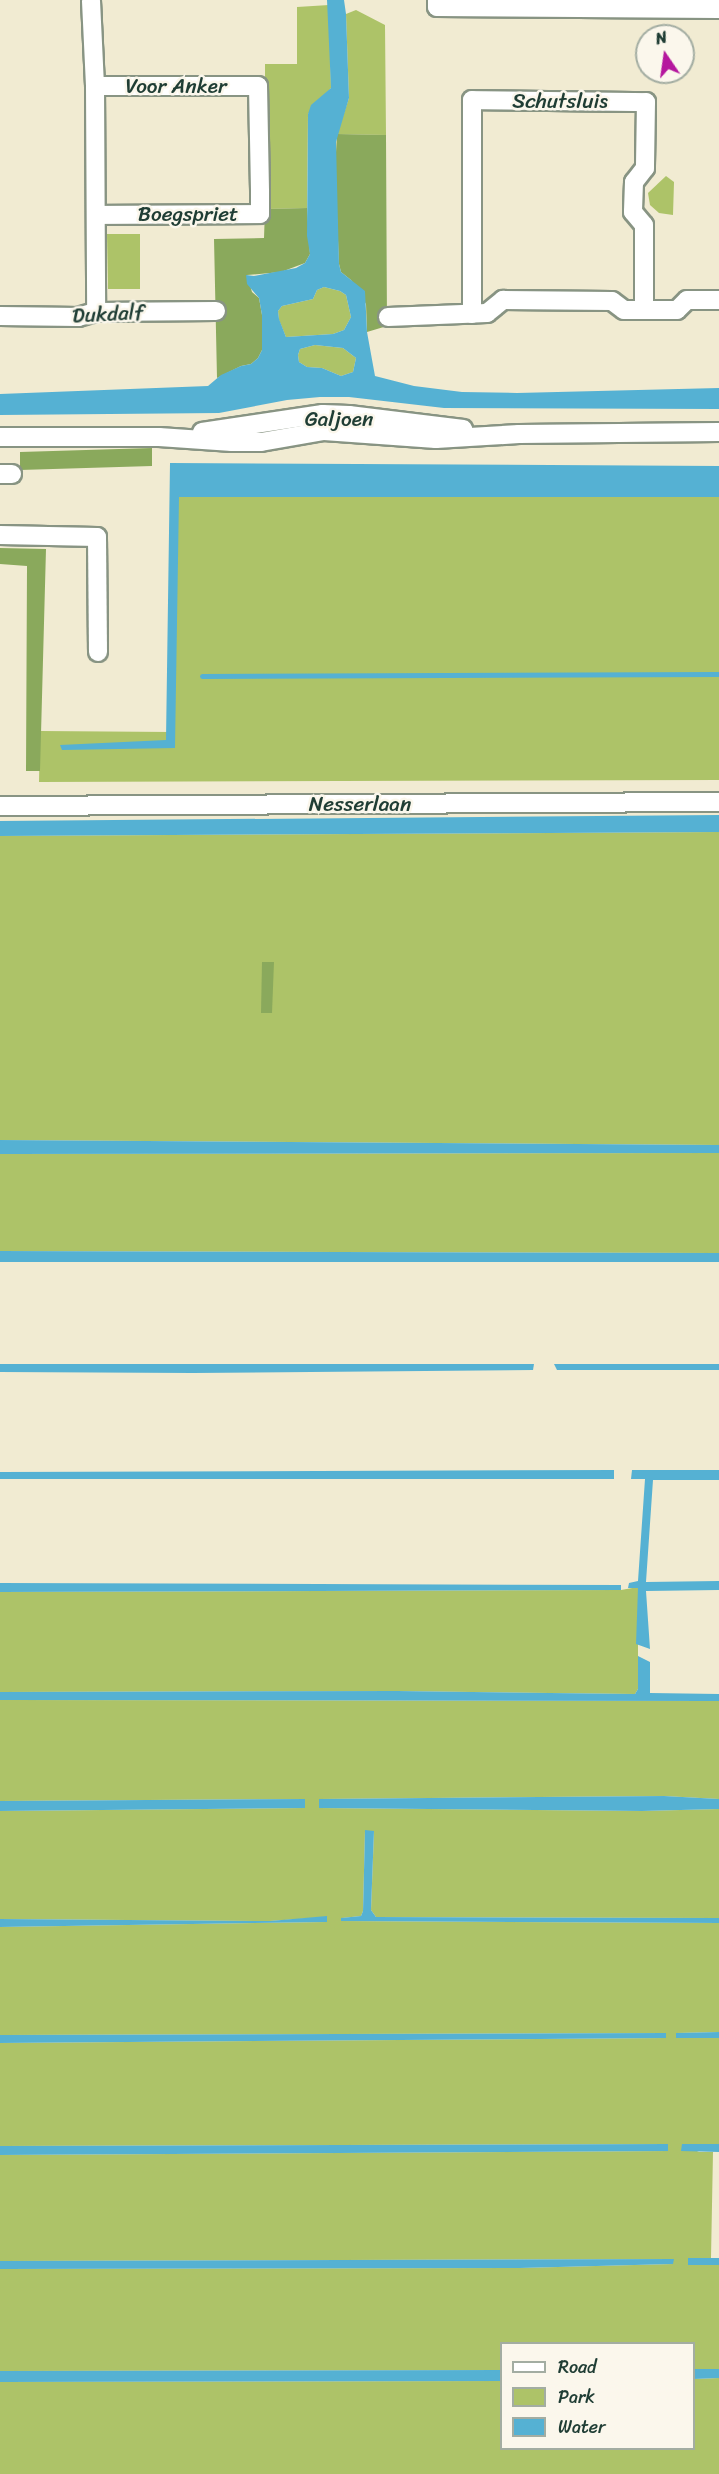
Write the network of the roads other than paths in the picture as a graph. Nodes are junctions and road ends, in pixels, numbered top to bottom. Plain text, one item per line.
1 (91, 0) edge
2 (437, 4) edge
3 (623, 4) edge
4 (719, 9) edge
5 (95, 86) junction
6 (258, 86) joint
7 (96, 215) junction
8 (719, 300) edge
9 (645, 310) junction
10 (216, 311) dead end
11 (96, 312) junction
12 (472, 314) junction
13 (0, 316) edge
14 (388, 317) dead end
15 (719, 432) edge
16 (0, 437) edge
17 (0, 535) edge
18 (98, 652) dead end
19 (719, 802) edge
20 (0, 806) edge

1 - 5 street
2 - 3 street
3 - 4 street
5 - 6 street, Voor Anker
5 - 7 street
6 - 7 street, Boegspriet
7 - 11 street
8 - 9 street
9 - 12 street
9 - 12 street, Schutsluis
10 - 11 street, Dukdalf
11 - 13 street, Dukdalf
12 - 14 street
15 - 16 street, Galjoen
17 - 18 street
19 - 20 street, Nesserlaan

